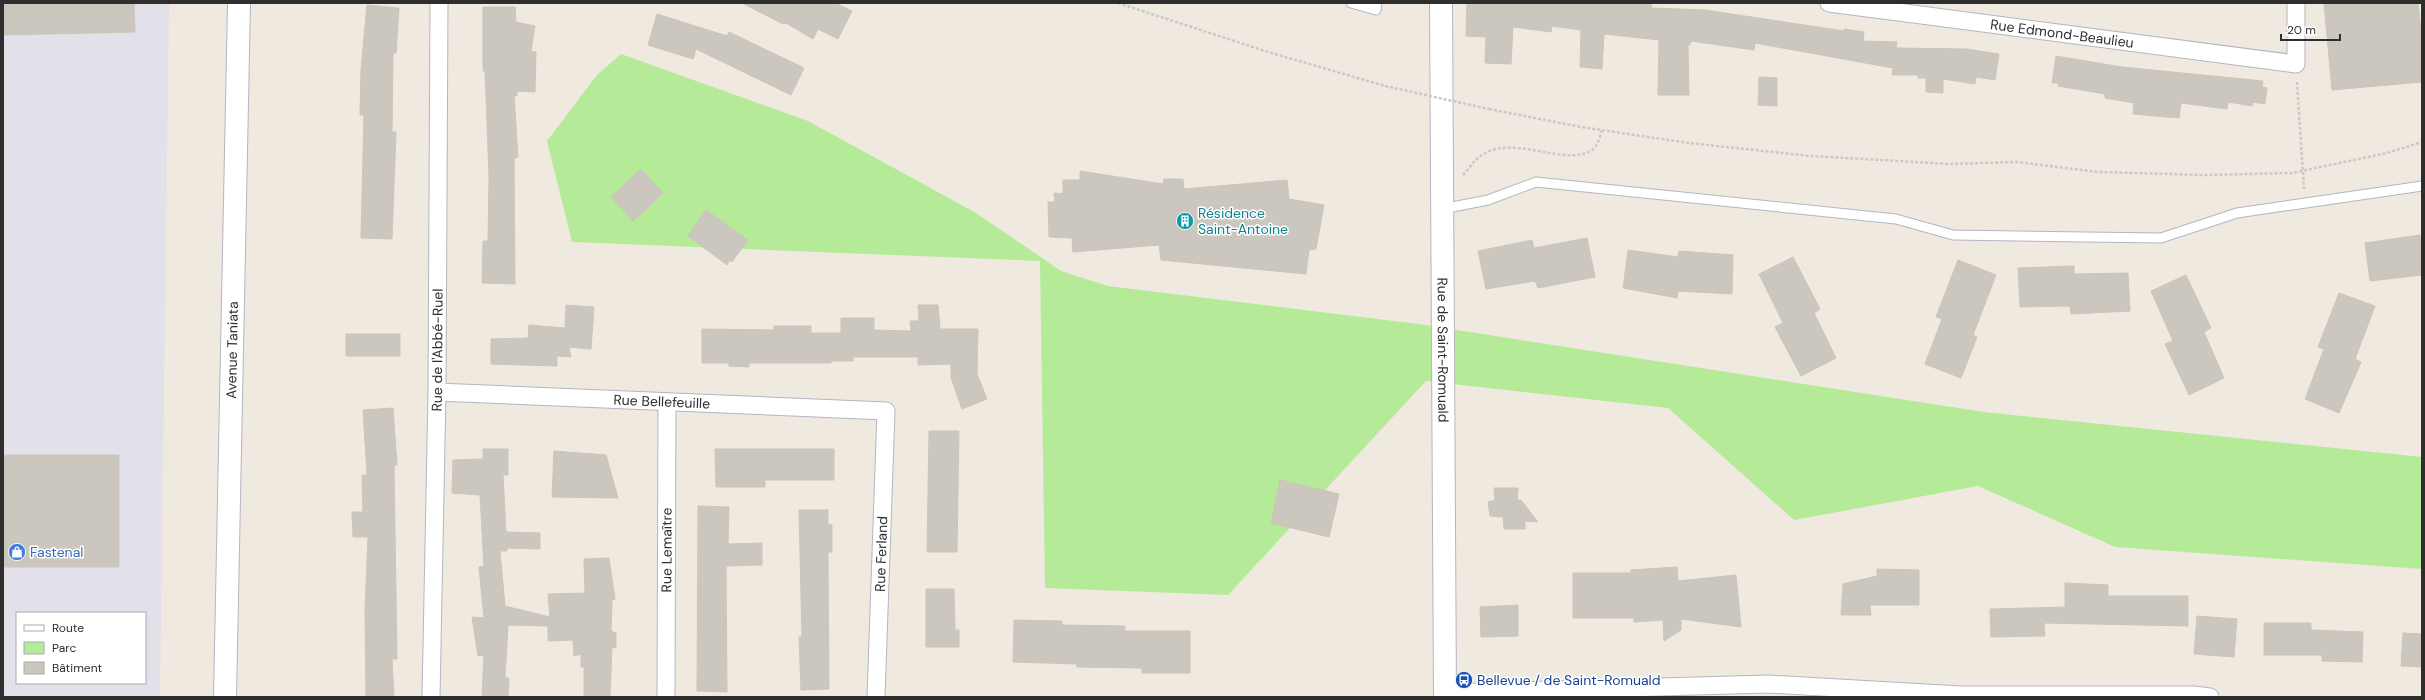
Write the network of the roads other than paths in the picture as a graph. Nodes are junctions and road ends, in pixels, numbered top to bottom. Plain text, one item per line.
1 (239, 3) edge
2 (439, 3) edge
3 (1351, 3) edge
4 (1377, 3) edge
5 (1441, 3) edge
6 (1829, 3) edge
7 (2296, 3) edge
8 (2422, 186) edge
9 (1442, 203) junction
10 (437, 392) junction
11 (667, 402) junction
12 (886, 411) joint
13 (1445, 695) edge
14 (1961, 696) edge
15 (225, 697) edge
16 (431, 697) edge
17 (666, 697) edge
18 (876, 697) edge
19 (2210, 697) edge

1 - 15 main road, Avenue Taniata
2 - 10 street, Rue de l'Abbé-Ruel
3 - 4 lane
5 - 9 main road, Rue de Saint-Romuald
6 - 7 street, Rue Edmond-Beaulieu
8 - 9 lane
9 - 13 main road, Rue de Saint-Romuald
10 - 11 street, Rue Bellefeuille
10 - 16 street, Rue de l'Abbé-Ruel
11 - 12 street, Rue Bellefeuille
11 - 17 street, Rue Lemaître
12 - 18 street, Rue Ferland
13 - 14 street
14 - 19 street

